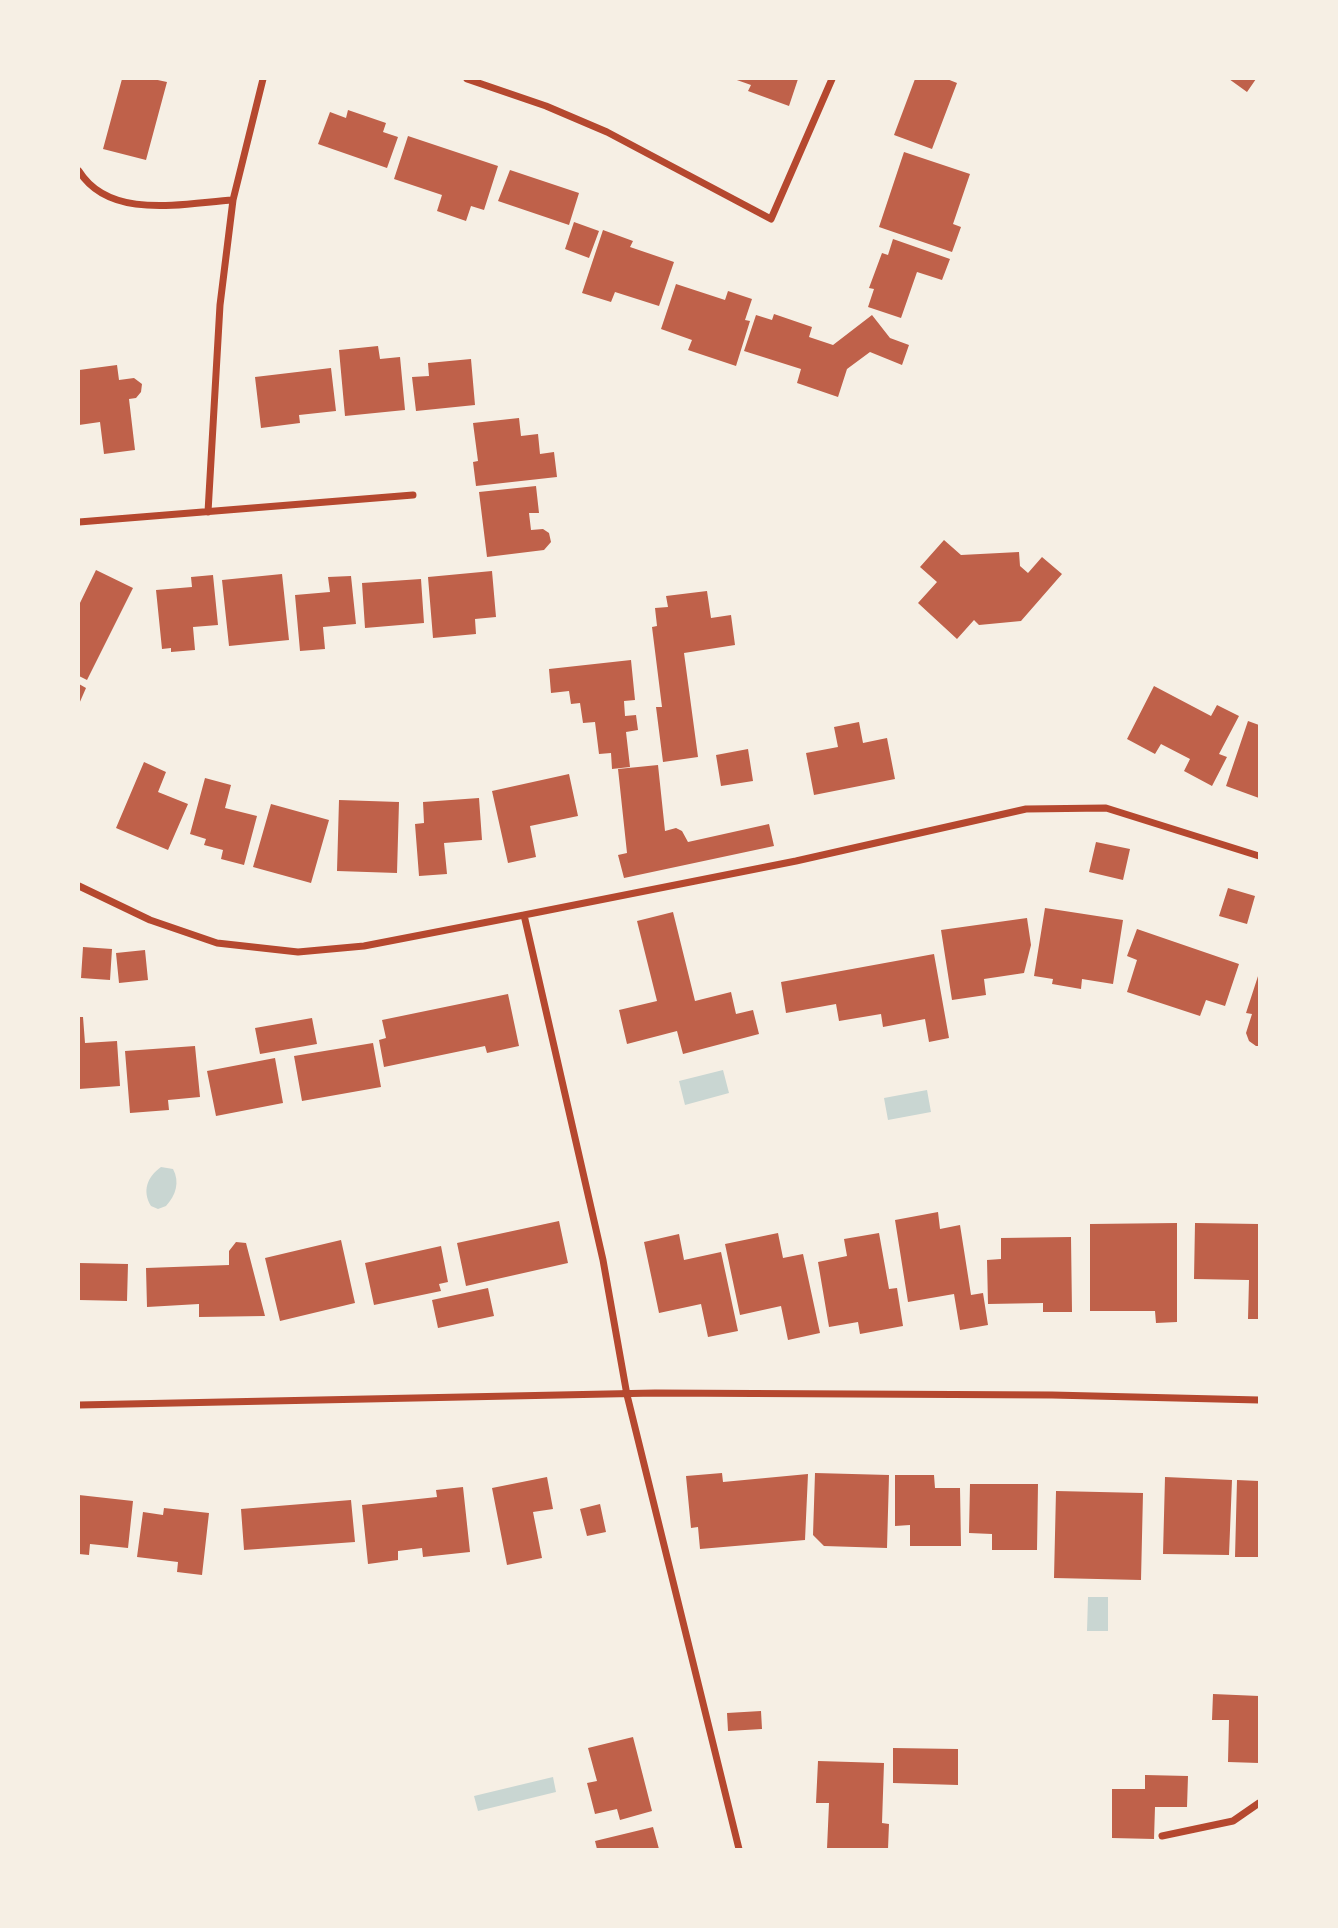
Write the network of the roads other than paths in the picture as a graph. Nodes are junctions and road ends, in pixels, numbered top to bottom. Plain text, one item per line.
1 (262, 79) edge
2 (467, 79) edge
3 (832, 79) edge
4 (79, 172) edge
5 (233, 200) junction
6 (413, 495) dead end
7 (208, 512) junction
8 (79, 522) edge
9 (1259, 856) edge
10 (79, 886) edge
11 (524, 915) junction
12 (627, 1395) junction
13 (1259, 1400) edge
14 (79, 1405) edge
15 (1259, 1803) edge
16 (1162, 1836) dead end
17 (739, 1849) edge

1 - 5 street
2 - 3 street
4 - 5 street
5 - 7 street
6 - 7 street
7 - 8 street
9 - 11 street
10 - 11 street
11 - 12 street
12 - 13 street
12 - 14 street
12 - 17 street
15 - 16 street

